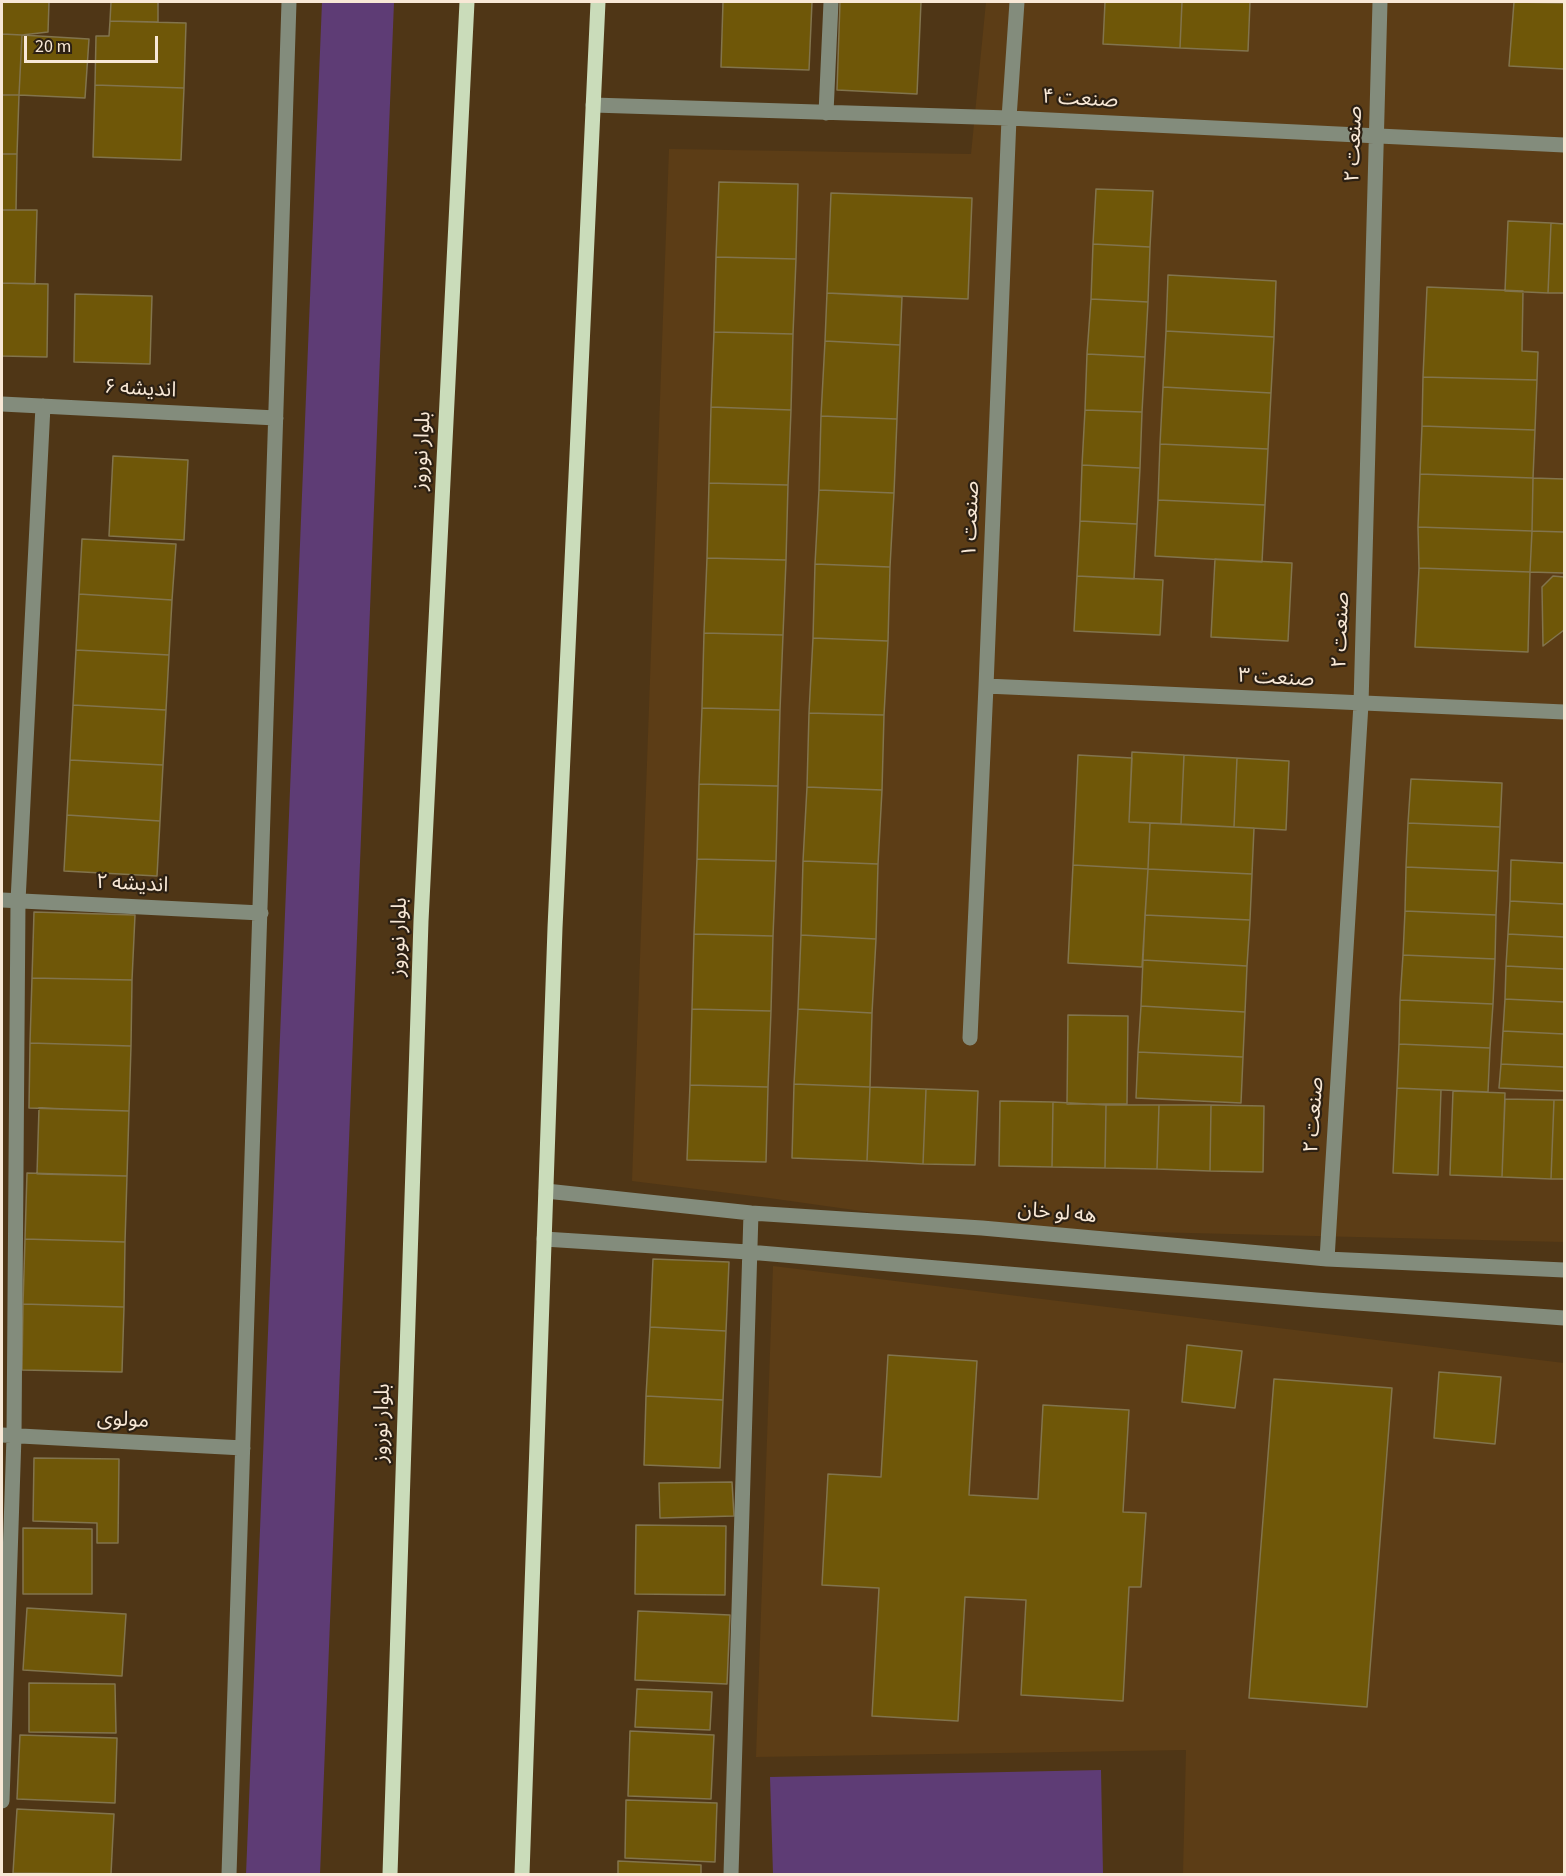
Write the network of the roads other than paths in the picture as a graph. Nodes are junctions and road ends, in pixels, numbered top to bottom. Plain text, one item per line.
1 (290, 2) edge
2 (467, 2) edge
3 (598, 2) edge
4 (831, 2) edge
5 (1017, 2) edge
6 (1380, 2) edge
7 (593, 105) junction
8 (826, 113) junction
9 (1010, 118) junction
10 (1376, 136) junction
11 (1564, 145) edge
12 (2, 404) edge
13 (44, 406) junction
14 (276, 418) junction
15 (986, 686) junction
16 (1361, 704) junction
17 (1564, 712) edge
18 (2, 900) edge
19 (18, 901) junction
20 (261, 913) junction
21 (970, 1038) dead end
22 (546, 1191) junction
23 (751, 1213) junction
24 (544, 1239) junction
25 (748, 1252) junction
26 (1327, 1259) junction
27 (1564, 1270) edge
28 (1564, 1318) edge
29 (8, 1436) edge
30 (243, 1448) junction
31 (2, 1801) edge
32 (229, 1875) edge
33 (390, 1875) edge
34 (522, 1875) edge
35 (731, 1875) edge

1 - 14 street
2 - 33 main road, بلوار نوروز
3 - 7 main road
4 - 8 street
5 - 9 street, صنعت ۱
6 - 10 street, صنعت ۲
7 - 8 street, صنعت ۴
7 - 22 main road
8 - 9 street, صنعت ۴
9 - 10 street, صنعت ۴
9 - 15 street, صنعت ۱
10 - 11 street, صنعت ۴
10 - 16 street, صنعت ۲
12 - 13 street, اندیشه ۶
13 - 14 street, اندیشه ۶
13 - 19 street
14 - 20 street
15 - 16 street, صنعت ۳
15 - 21 street, صنعت ۱
16 - 17 street, صنعت ۳
16 - 26 street, صنعت ۲
18 - 19 street, اندیشه ۲
19 - 20 street, اندیشه ۲
19 - 29 street
20 - 30 street
22 - 23 street, هه لو خان
22 - 24 main road
23 - 25 street
23 - 26 street, هه لو خان
24 - 25 street
24 - 34 main road
25 - 28 street
25 - 35 street
26 - 27 street, هه لو خان
29 - 30 street, مولوی
29 - 31 street
30 - 32 street

